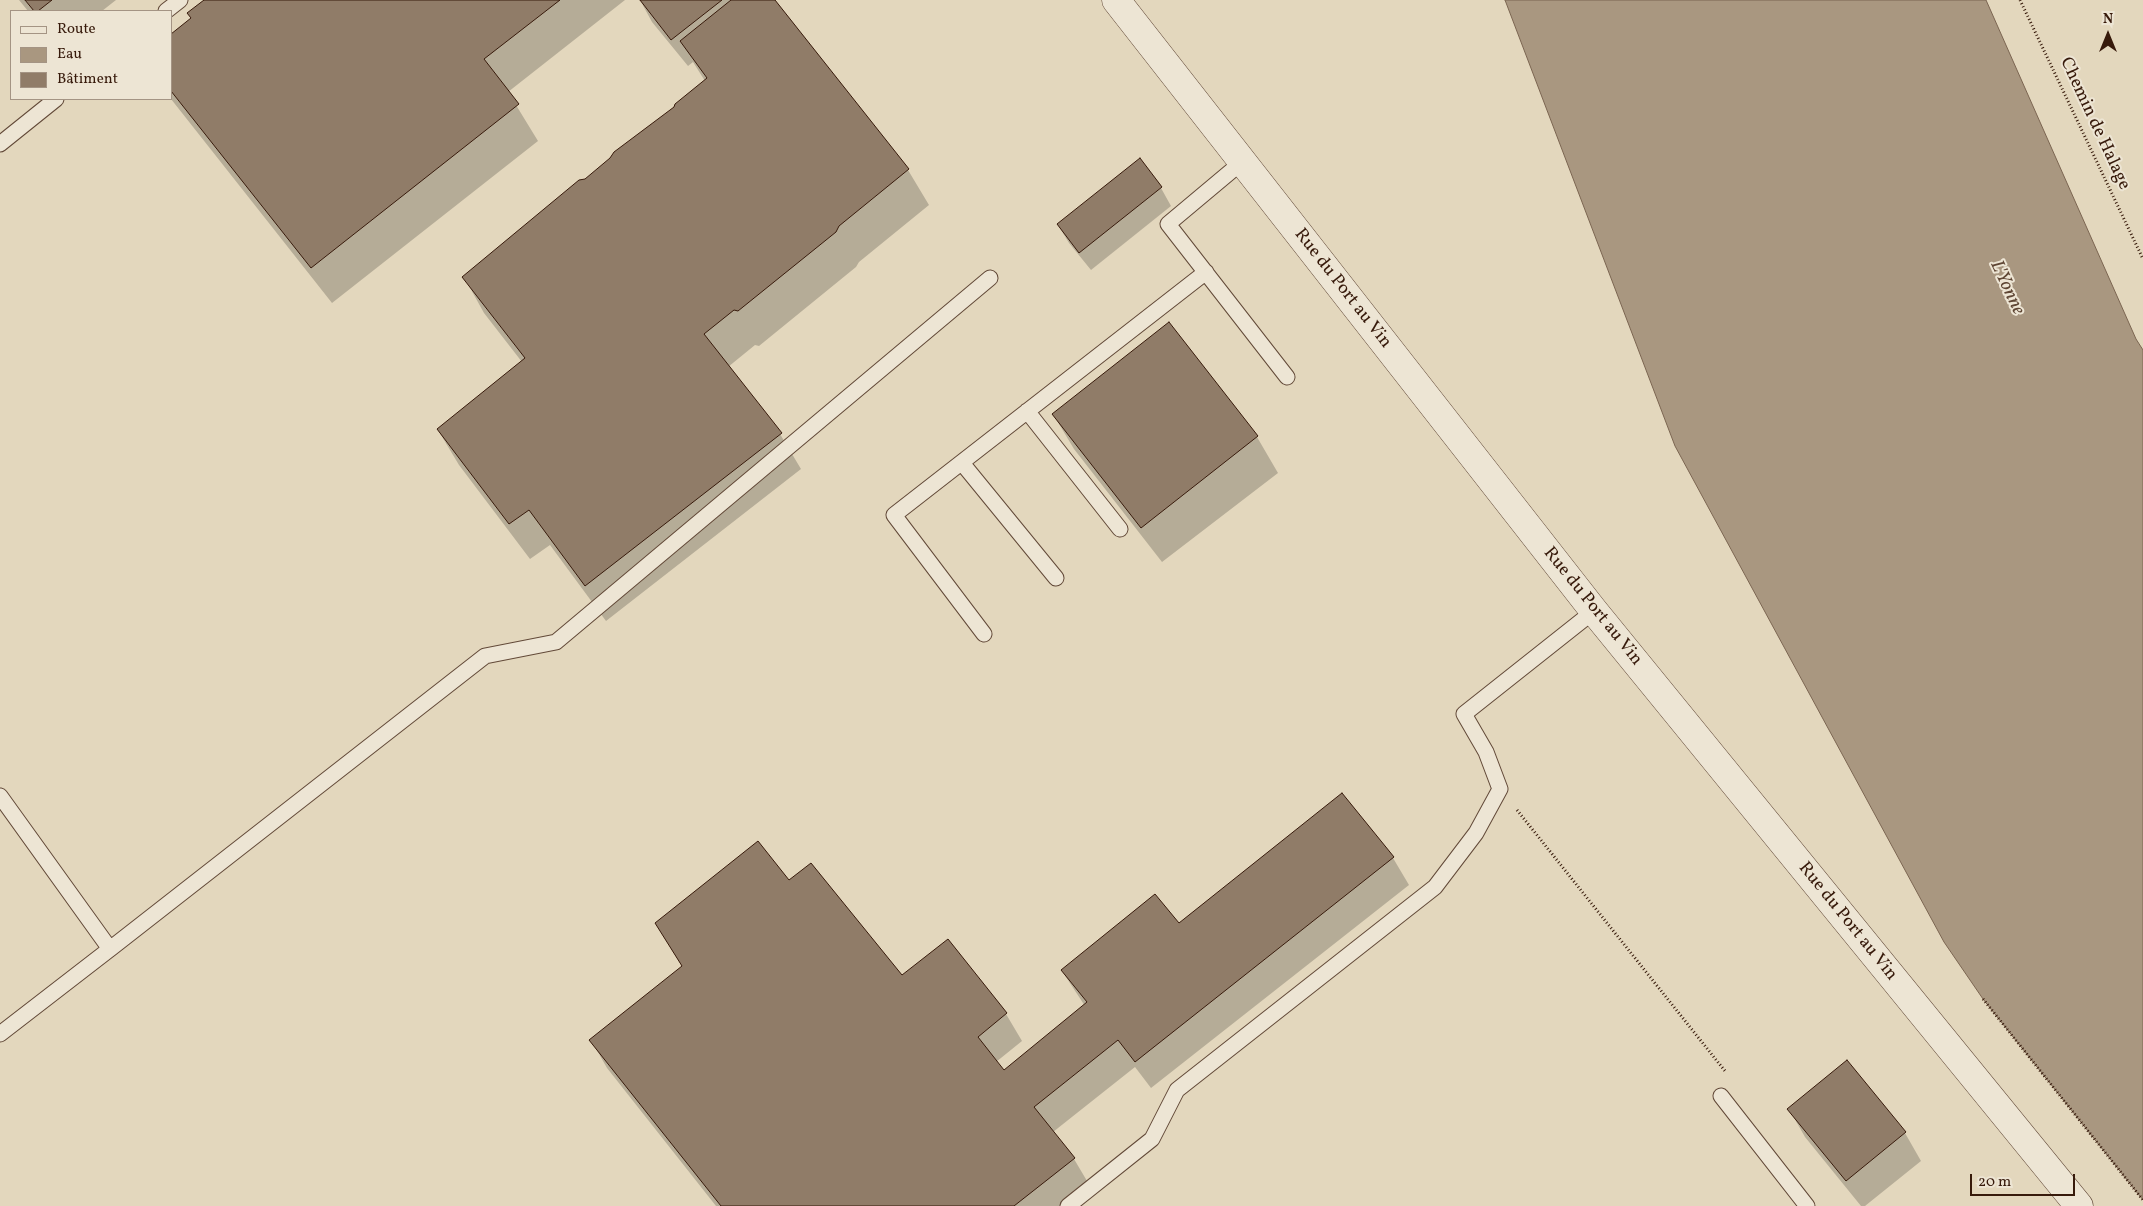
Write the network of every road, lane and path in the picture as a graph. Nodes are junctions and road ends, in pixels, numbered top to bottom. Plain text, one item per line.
1 (180, 0) edge
2 (1116, 0) edge
3 (2020, 0) edge
4 (167, 10) edge
5 (55, 100) edge
6 (0, 144) edge
7 (1242, 162) junction
8 (2143, 259) edge
9 (1206, 272) junction
10 (990, 278) dead end
11 (1287, 377) dead end
12 (1027, 411) junction
13 (962, 463) junction
14 (1120, 530) dead end
15 (1056, 578) dead end
16 (1594, 611) junction
17 (984, 634) dead end
18 (1500, 789) junction
19 (0, 796) edge
20 (110, 949) junction
21 (1982, 999) dead end
22 (0, 1034) edge
23 (1728, 1075) dead end
24 (1721, 1096) dead end
25 (2143, 1200) edge
26 (1068, 1206) edge
27 (1807, 1206) edge
28 (2078, 1206) edge

1 - 4 lane
2 - 7 street, Rue du Port au Vin
3 - 8 path, Chemin de Halage
5 - 6 lane
7 - 9 lane
7 - 16 street, Rue du Port au Vin
9 - 11 lane
9 - 12 lane
10 - 20 lane
12 - 13 lane
12 - 14 lane
13 - 15 lane
13 - 17 lane
16 - 18 lane
16 - 28 street, Rue du Port au Vin
18 - 23 path
18 - 26 lane
19 - 20 lane
20 - 22 lane
21 - 25 path
24 - 27 lane

